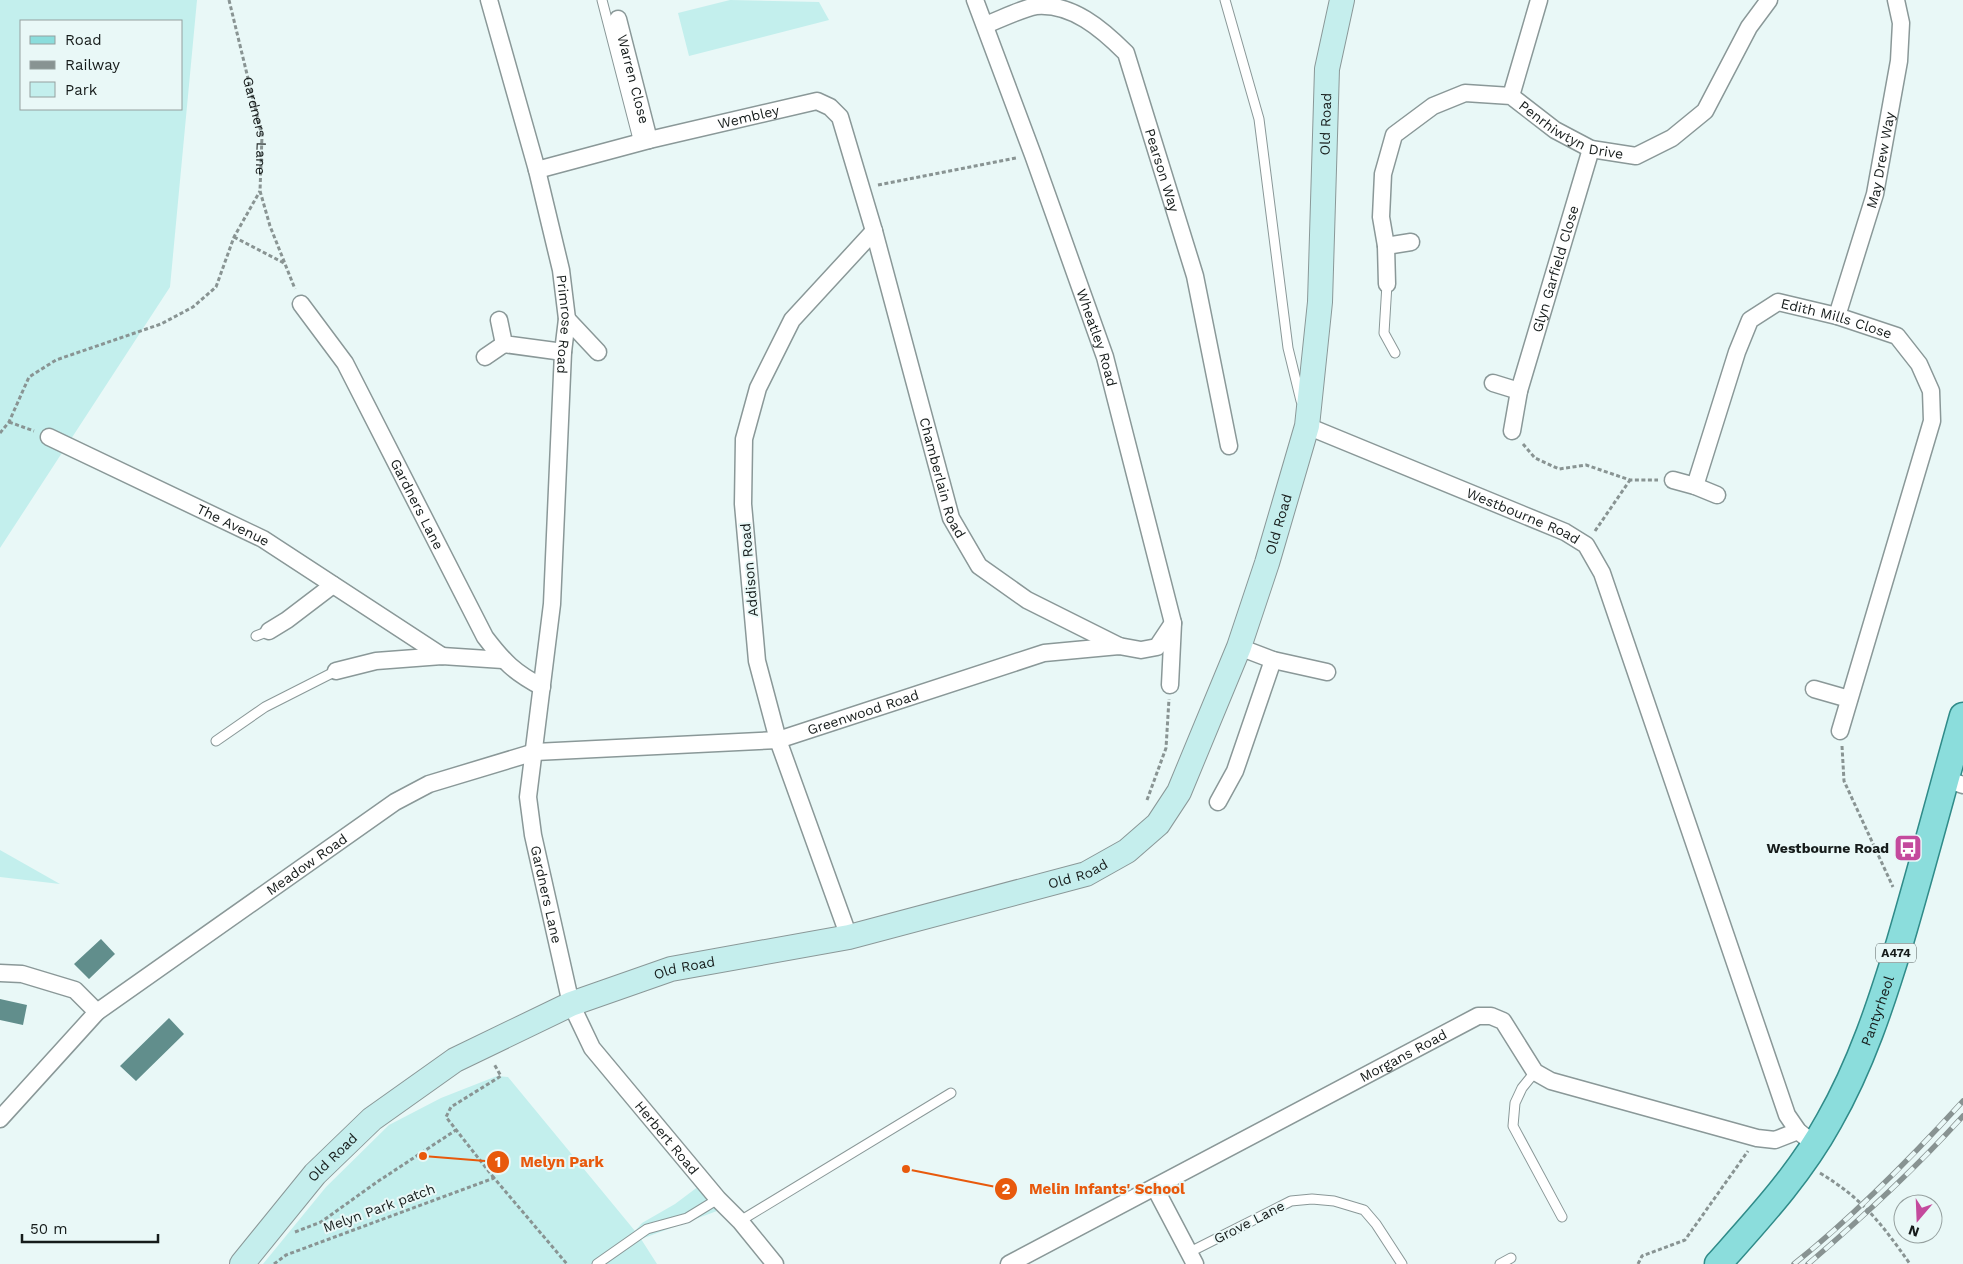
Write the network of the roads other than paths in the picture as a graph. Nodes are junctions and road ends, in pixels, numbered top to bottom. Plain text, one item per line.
1 (489, 0) edge
2 (602, 0) edge
3 (975, 0) edge
4 (1224, 0) edge
5 (1342, 0) edge
6 (1539, 0) edge
7 (1769, 0) edge
8 (1896, 0) edge
9 (1022, 5) edge
10 (618, 19) dead end
11 (985, 25) junction
12 (1511, 96) junction
13 (644, 141) junction
14 (1591, 149) junction
15 (538, 170) junction
16 (874, 230) junction
17 (1412, 242) dead end
18 (1386, 246) junction
19 (1387, 284) joint
20 (301, 304) road end
21 (1837, 316) junction
22 (567, 319) junction
23 (498, 320) dead end
24 (504, 344) junction
25 (563, 352) junction
26 (598, 352) dead end
27 (1395, 353) dead end
28 (485, 357) dead end
29 (1493, 383) dead end
30 (1519, 390) junction
31 (1307, 426) junction
32 (1512, 431) road end
33 (49, 437) road end
34 (1229, 446) dead end
35 (1673, 480) road end
36 (1695, 486) junction
37 (1717, 495) dead end
38 (333, 585) junction
39 (1172, 623) junction
40 (262, 634) dead end
41 (1119, 646) junction
42 (1239, 647) junction
43 (442, 656) junction
44 (503, 660) junction
45 (1273, 660) junction
46 (336, 671) joint
47 (1327, 672) dead end
48 (1170, 686) road end
49 (542, 687) junction
50 (1814, 689) dead end
51 (1849, 699) junction
52 (1963, 716) edge
53 (1840, 731) road end
54 (778, 740) junction
55 (216, 741) dead end
56 (535, 752) junction
57 (1954, 782) edge
58 (1218, 802) dead end
59 (849, 937) junction
60 (0, 973) edge
61 (571, 1004) junction
62 (97, 1012) junction
63 (1535, 1072) junction
64 (951, 1093) dead end
65 (0, 1118) edge
66 (1802, 1153) junction
67 (1155, 1188) junction
68 (718, 1199) junction
69 (1562, 1217) dead end
70 (740, 1221) junction
71 (1192, 1258) edge
72 (1511, 1258) dead end
73 (242, 1264) edge
74 (597, 1264) edge
75 (775, 1264) edge
76 (1009, 1264) edge
77 (1402, 1264) edge
78 (1500, 1264) edge
79 (1718, 1264) edge

1 - 15 street, Primrose Road
2 - 13 lane
3 - 11 street, Wheatley Road
4 - 31 lane
5 - 31 street, Old Road
6 - 12 street
7 - 14 street, Penrhiwtyn Drive
8 - 21 street, May Drew Way
9 - 11 street, Pearson Way
9 - 34 street, Pearson Way
10 - 13 street, Warren Close
11 - 39 street, Wheatley Road
12 - 14 street, Penrhiwtyn Drive
12 - 18 street, Penrhiwtyn Drive
13 - 15 street, Wembley
13 - 16 street, Wembley
14 - 30 street, Glyn Garfield Close
15 - 22 street, Primrose Road
16 - 41 street, Chamberlain Road
16 - 54 street, Addison Road
17 - 18 street
18 - 19 street, Penrhiwtyn Drive
19 - 27 lane
20 - 44 street, Gardners Lane
21 - 36 street, Edith Mills Close
21 - 51 street, Edith Mills Close
22 - 25 street, Primrose Road
22 - 26 street
23 - 24 street
24 - 25 street
24 - 28 street
25 - 49 street, Primrose Road
29 - 30 street
30 - 32 street, Glyn Garfield Close
31 - 42 street, Old Road
31 - 66 street, Westbourne Road
33 - 38 street, The Avenue
35 - 36 street
36 - 37 street
38 - 40 street
38 - 43 street, The Avenue
39 - 41 street, Greenwood Road
39 - 48 street, Wheatley Road
41 - 54 street, Greenwood Road
42 - 45 street
42 - 59 street, Old Road
43 - 44 street
43 - 46 street
44 - 49 street, Gardners Lane
45 - 47 street
45 - 58 street
46 - 55 lane
49 - 56 street, Gardners Lane
50 - 51 street
51 - 53 street, Edith Mills Close
52 - 57 main road, Pantyrheol / A474
54 - 56 street, Greenwood Road
54 - 59 street, Addison Road
56 - 61 street, Gardners Lane
56 - 62 street, Meadow Road
57 - 66 main road, Pantyrheol / A474
59 - 61 street, Old Road
60 - 62 street
61 - 68 street, Herbert Road
61 - 73 street, Old Road
62 - 65 street, Meadow Road
63 - 66 street
63 - 67 street, Morgans Road
63 - 69 lane
64 - 70 lane
66 - 79 main road, A474
67 - 71 street
67 - 76 street, Morgans Road
68 - 70 street, Herbert Road
68 - 74 lane
70 - 75 street, Herbert Road
71 - 77 lane, Grove Lane
72 - 78 lane

